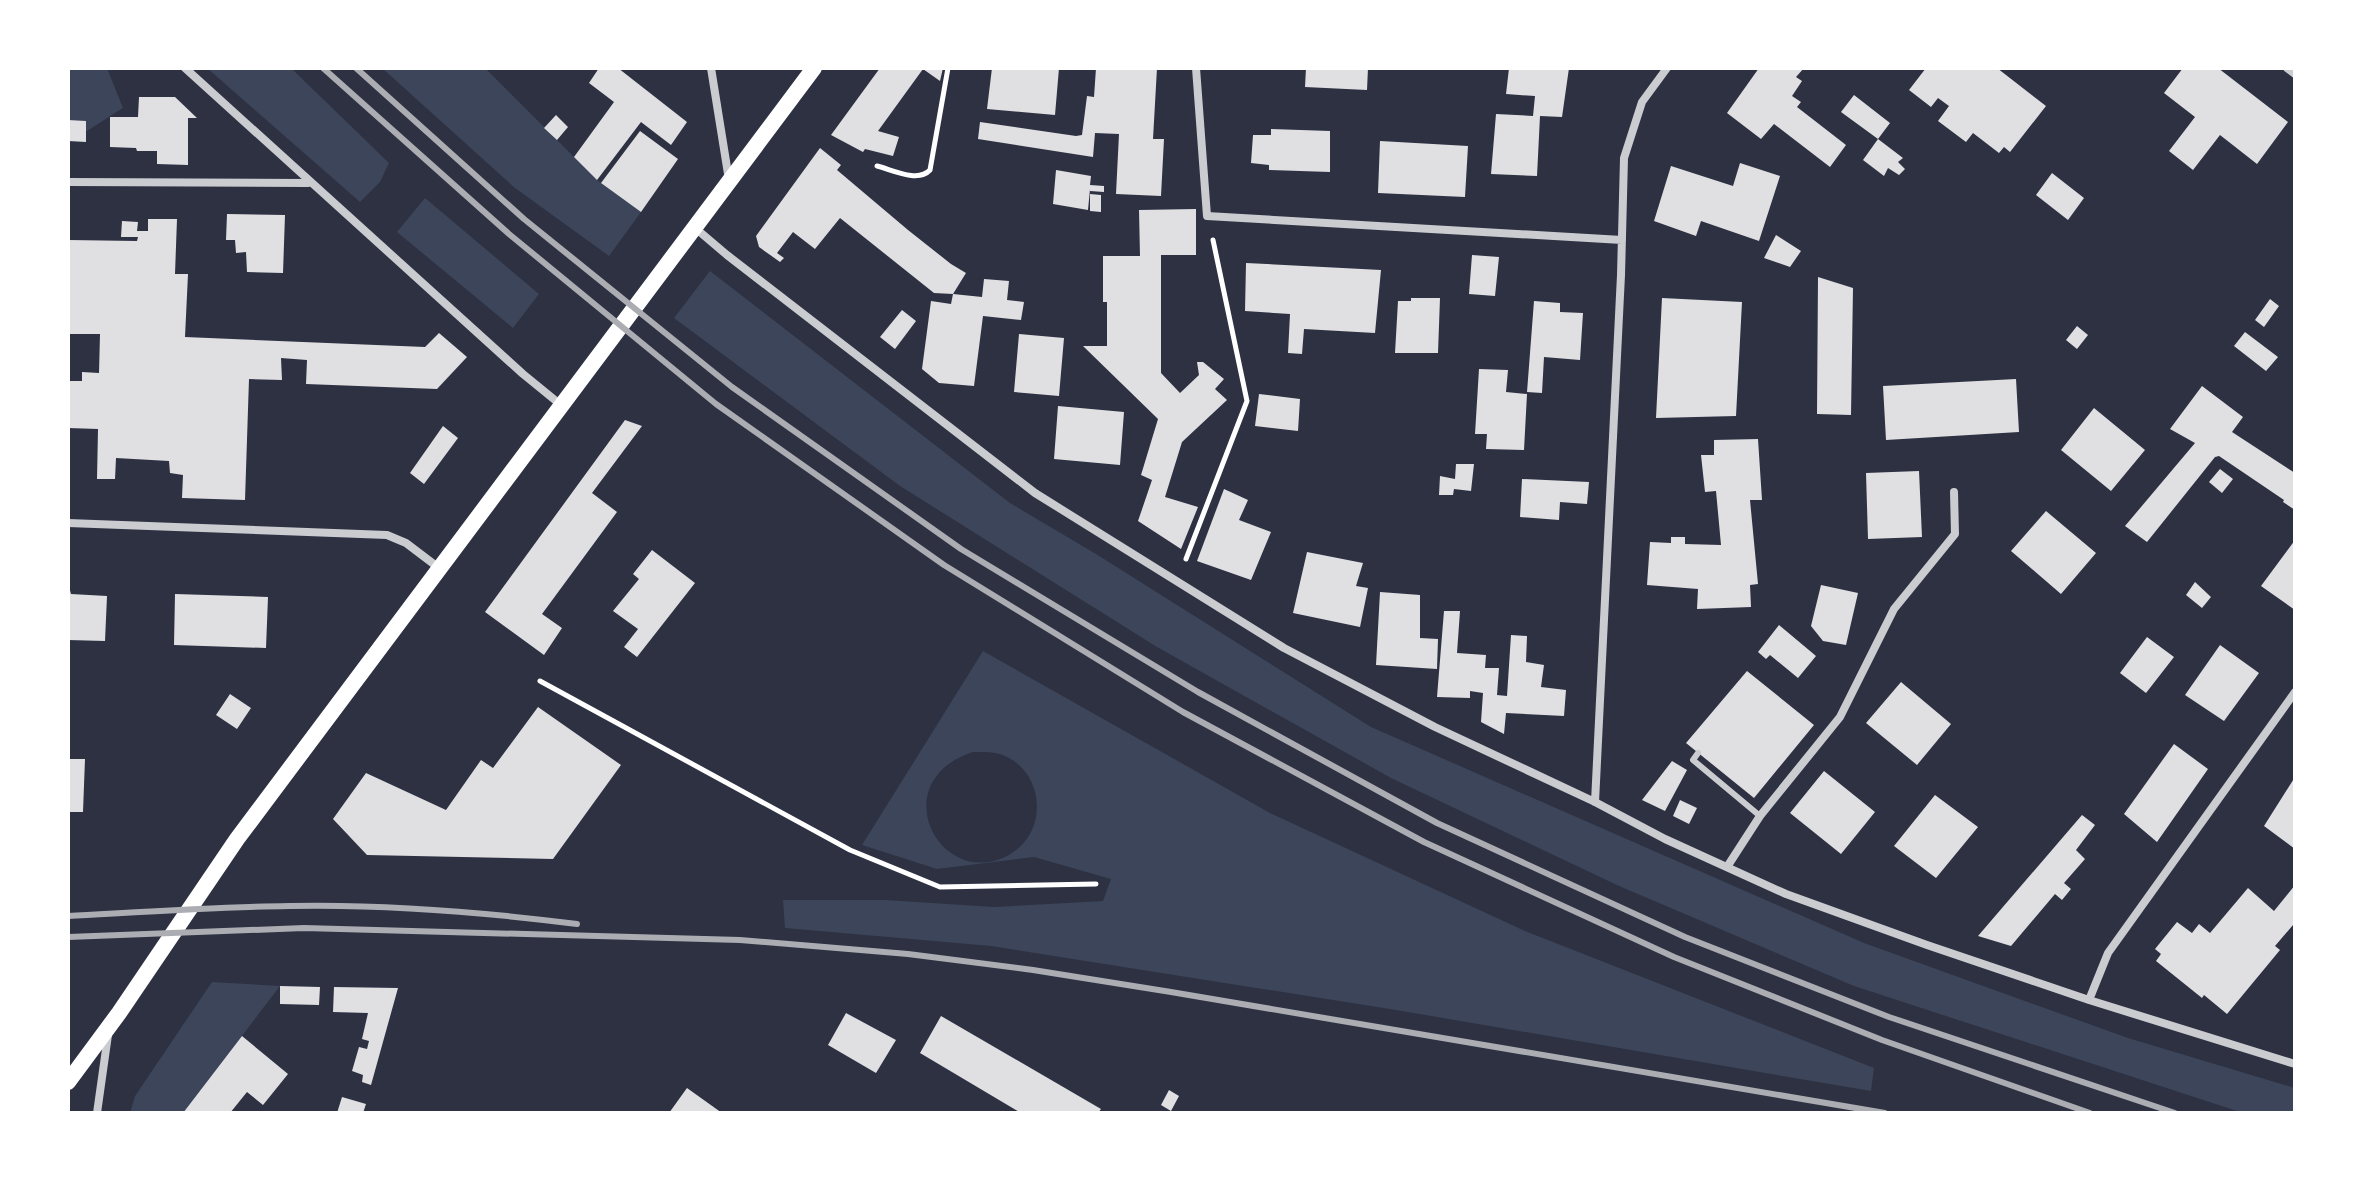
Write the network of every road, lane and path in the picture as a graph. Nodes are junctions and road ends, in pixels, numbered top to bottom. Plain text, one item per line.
1 (185, 68) edge
2 (711, 68) edge
3 (814, 68) edge
4 (948, 68) edge
5 (1196, 68) edge
6 (1667, 68) edge
7 (2287, 68) edge
8 (2295, 74) edge
9 (877, 166) dead end
10 (729, 181) junction
11 (68, 182) edge
12 (309, 183) junction
13 (1207, 216) junction
14 (694, 227) junction
15 (1622, 240) junction
16 (561, 405) junction
17 (1954, 492) dead end
18 (68, 523) edge
19 (439, 568) junction
20 (1177, 582) junction
21 (540, 681) dead end
22 (2295, 692) edge
23 (1698, 753) dead end
24 (1595, 802) junction
25 (1760, 816) junction
26 (1727, 867) junction
27 (1096, 884) dead end
28 (2089, 1000) junction
29 (109, 1028) junction
30 (2295, 1064) edge
31 (68, 1082) edge
32 (97, 1113) edge

1 - 12 street
2 - 10 street
3 - 10 main road
4 - 9 path
5 - 13 street
6 - 15 street
7 - 8 street
10 - 14 main road
11 - 12 street
12 - 16 street
13 - 15 street
13 - 20 path
14 - 16 main road
14 - 20 street
15 - 24 street
16 - 19 main road
17 - 25 street
18 - 19 street
19 - 29 main road
20 - 24 street
21 - 27 path
22 - 28 street
23 - 25 lane
24 - 26 street
25 - 26 street
26 - 28 street
28 - 30 street
29 - 31 main road
29 - 32 street

